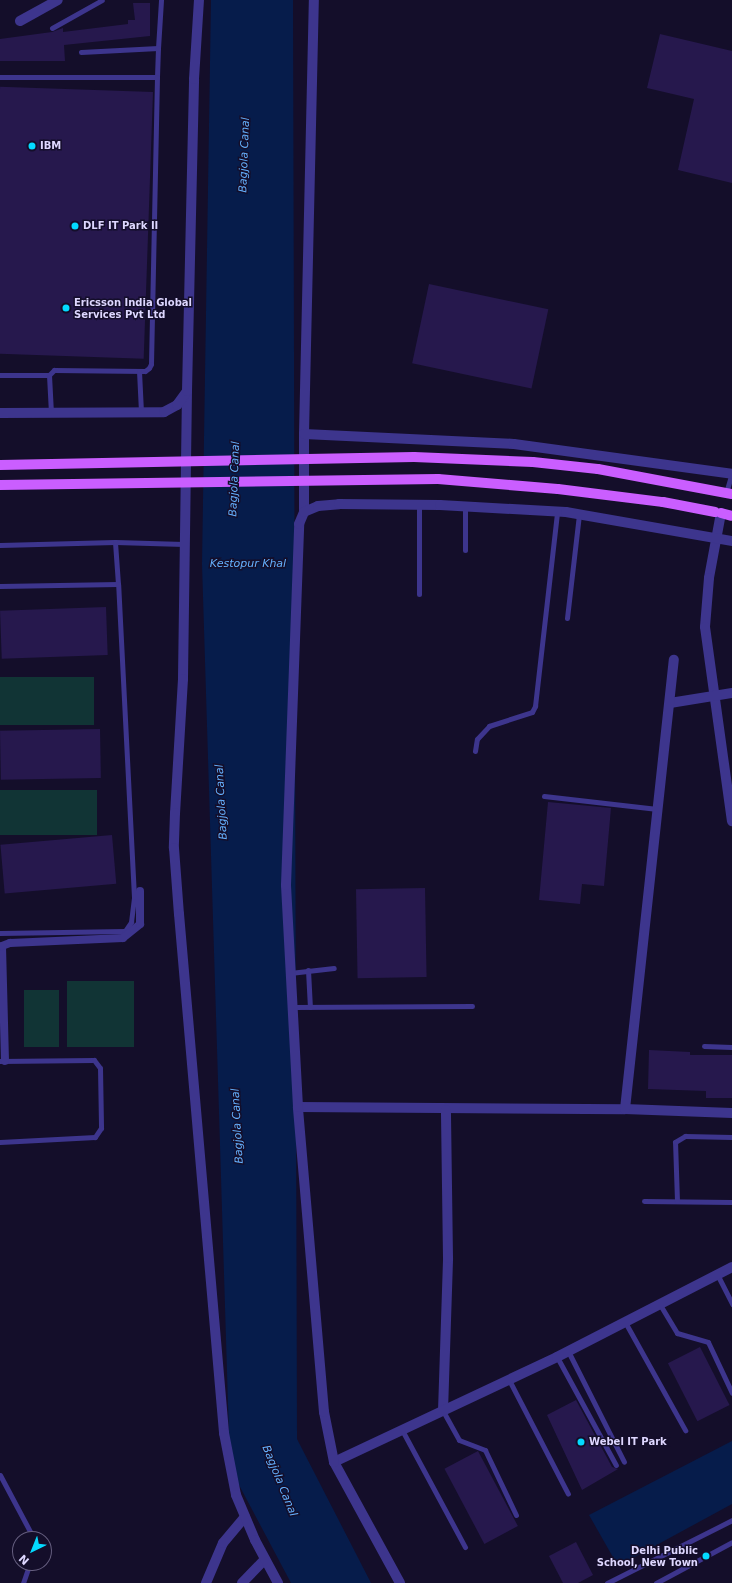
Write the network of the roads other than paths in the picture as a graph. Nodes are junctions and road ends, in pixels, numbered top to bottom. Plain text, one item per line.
1 (58, 0) edge
2 (102, 0) edge
3 (161, 0) edge
4 (199, 0) edge
5 (314, 0) edge
6 (20, 21) dead end
7 (52, 28) dead end
8 (158, 48) junction
9 (81, 52) dead end
10 (0, 77) edge
11 (156, 77) junction
12 (139, 371) junction
13 (0, 375) edge
14 (49, 375) junction
15 (188, 391) junction
16 (141, 412) junction
17 (0, 413) edge
18 (51, 413) junction
19 (304, 434) junction
20 (0, 464) edge
21 (732, 473) edge
22 (0, 485) edge
23 (725, 493) edge
24 (419, 505) junction
25 (465, 507) junction
26 (304, 512) junction
27 (556, 512) junction
28 (718, 513) junction
29 (579, 514) junction
30 (732, 516) edge
31 (717, 538) junction
32 (732, 541) edge
33 (115, 542) junction
34 (184, 544) junction
35 (0, 545) edge
36 (465, 550) dead end
37 (118, 584) junction
38 (0, 586) edge
39 (420, 594) dead end
40 (567, 618) dead end
41 (674, 660) dead end
42 (732, 693) edge
43 (714, 696) junction
44 (670, 703) junction
45 (476, 751) dead end
46 (544, 796) dead end
47 (657, 809) junction
48 (732, 821) edge
49 (140, 891) dead end
50 (0, 933) edge
51 (334, 968) dead end
52 (308, 970) junction
53 (290, 973) junction
54 (472, 1006) dead end
55 (292, 1007) junction
56 (310, 1007) junction
57 (704, 1046) dead end
58 (732, 1047) edge
59 (3, 1061) edge
60 (298, 1106) junction
61 (626, 1109) junction
62 (446, 1110) junction
63 (732, 1113) edge
64 (732, 1137) edge
65 (0, 1142) edge
66 (644, 1200) dead end
67 (677, 1201) junction
68 (732, 1202) edge
69 (732, 1267) edge
70 (717, 1274) junction
71 (659, 1303) junction
72 (732, 1304) edge
73 (625, 1322) junction
74 (568, 1351) junction
75 (557, 1357) junction
76 (509, 1380) junction
77 (732, 1393) edge
78 (443, 1411) junction
79 (402, 1430) junction
80 (685, 1430) dead end
81 (334, 1462) junction
82 (624, 1462) dead end
83 (616, 1465) dead end
84 (0, 1475) edge
85 (568, 1494) dead end
86 (516, 1515) dead end
87 (245, 1517) junction
88 (732, 1520) edge
89 (30, 1531) edge
90 (732, 1542) edge
91 (465, 1547) dead end
92 (265, 1559) junction
93 (27, 1571) edge
94 (23, 1583) edge
95 (206, 1583) edge
96 (242, 1583) edge
97 (278, 1583) edge
98 (400, 1583) edge
99 (607, 1583) edge
100 (656, 1583) edge

1 - 6 street
2 - 7 lane
3 - 8 lane
4 - 15 street
5 - 19 street
8 - 9 lane
8 - 11 lane
10 - 11 lane
11 - 12 lane
12 - 14 lane
12 - 16 lane
13 - 14 lane
14 - 18 lane
15 - 16 street
15 - 34 street
16 - 18 street
17 - 18 street
19 - 21 street
19 - 26 street
20 - 23 main road
21 - 23 lane
22 - 28 main road
24 - 25 street
24 - 26 street
24 - 39 lane
25 - 27 street
25 - 36 lane
26 - 53 street
27 - 29 street
27 - 45 lane
28 - 30 main road
28 - 31 street
29 - 31 street
29 - 40 lane
31 - 32 street
31 - 43 street
33 - 34 lane
33 - 35 lane
33 - 37 lane
34 - 87 street
37 - 38 lane
37 - 50 lane
41 - 44 street
42 - 43 street
43 - 44 street
43 - 48 street
44 - 47 street
46 - 47 lane
47 - 61 street
49 - 59 street
51 - 52 lane
52 - 53 lane
52 - 56 lane
53 - 55 street
54 - 56 lane
55 - 56 lane
55 - 60 street
57 - 58 lane
59 - 65 lane
60 - 62 street
60 - 81 street
61 - 62 street
61 - 63 street
62 - 78 street
64 - 67 lane
66 - 67 lane
67 - 68 lane
69 - 70 street
70 - 71 street
70 - 72 lane
71 - 73 street
71 - 77 lane
73 - 74 street
73 - 80 lane
74 - 75 street
74 - 82 lane
75 - 76 street
75 - 83 lane
76 - 78 street
76 - 85 lane
78 - 79 street
78 - 86 lane
79 - 81 street
79 - 91 lane
81 - 98 street
84 - 89 lane
87 - 92 street
87 - 95 street
88 - 99 lane
90 - 100 lane
92 - 96 street
92 - 97 street
93 - 94 lane

